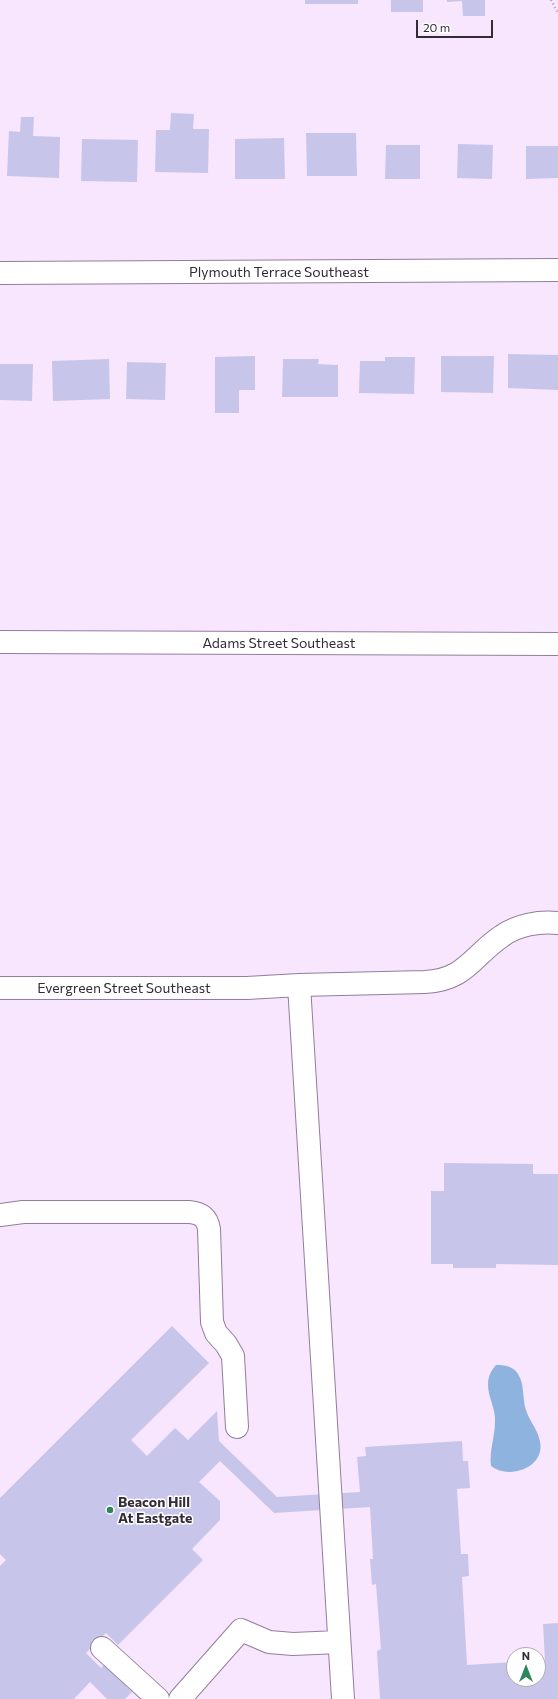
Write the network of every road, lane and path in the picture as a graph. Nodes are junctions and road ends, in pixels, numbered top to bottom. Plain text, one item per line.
1 (551, 0) edge
2 (558, 13) edge
3 (558, 270) edge
4 (0, 273) edge
5 (0, 642) edge
6 (558, 644) edge
7 (558, 923) edge
8 (299, 985) junction
9 (0, 988) edge
10 (0, 1215) edge
11 (237, 1427) dead end
12 (339, 1642) junction
13 (102, 1648) dead end
14 (158, 1699) edge
15 (180, 1699) edge
16 (343, 1699) edge

1 - 2 path
3 - 4 street, Plymouth Terrace Southeast
5 - 6 street, Adams Street Southeast
7 - 8 street, Evergreen Street Southeast
8 - 9 street, Evergreen Street Southeast
8 - 12 street
10 - 11 street
12 - 15 street
12 - 16 street
13 - 14 street

